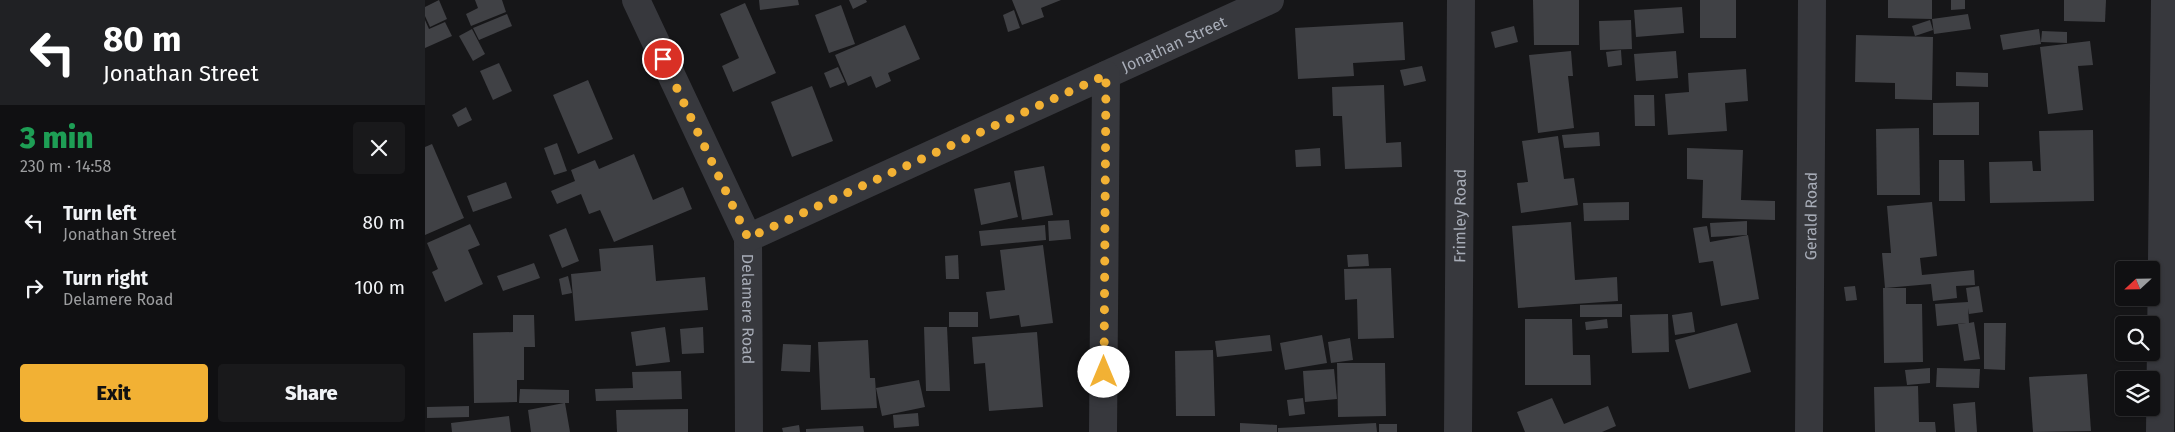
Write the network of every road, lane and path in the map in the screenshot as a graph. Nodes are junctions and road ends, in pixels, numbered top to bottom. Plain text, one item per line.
1 (636, 0) edge
2 (1270, 0) edge
3 (1461, 0) edge
4 (1812, 0) edge
5 (2165, 0) edge
6 (1106, 75) junction
7 (748, 238) junction
8 (749, 432) edge
9 (1103, 432) edge
10 (1458, 432) edge
11 (1809, 432) edge
12 (2160, 432) edge

1 - 7 street, Delamere Road
2 - 6 street, Jonathan Street
3 - 10 street, Frimley Road
4 - 11 street, Gerald Road
5 - 12 street
6 - 7 street, Jonathan Street
6 - 9 street
7 - 8 street, Delamere Road

